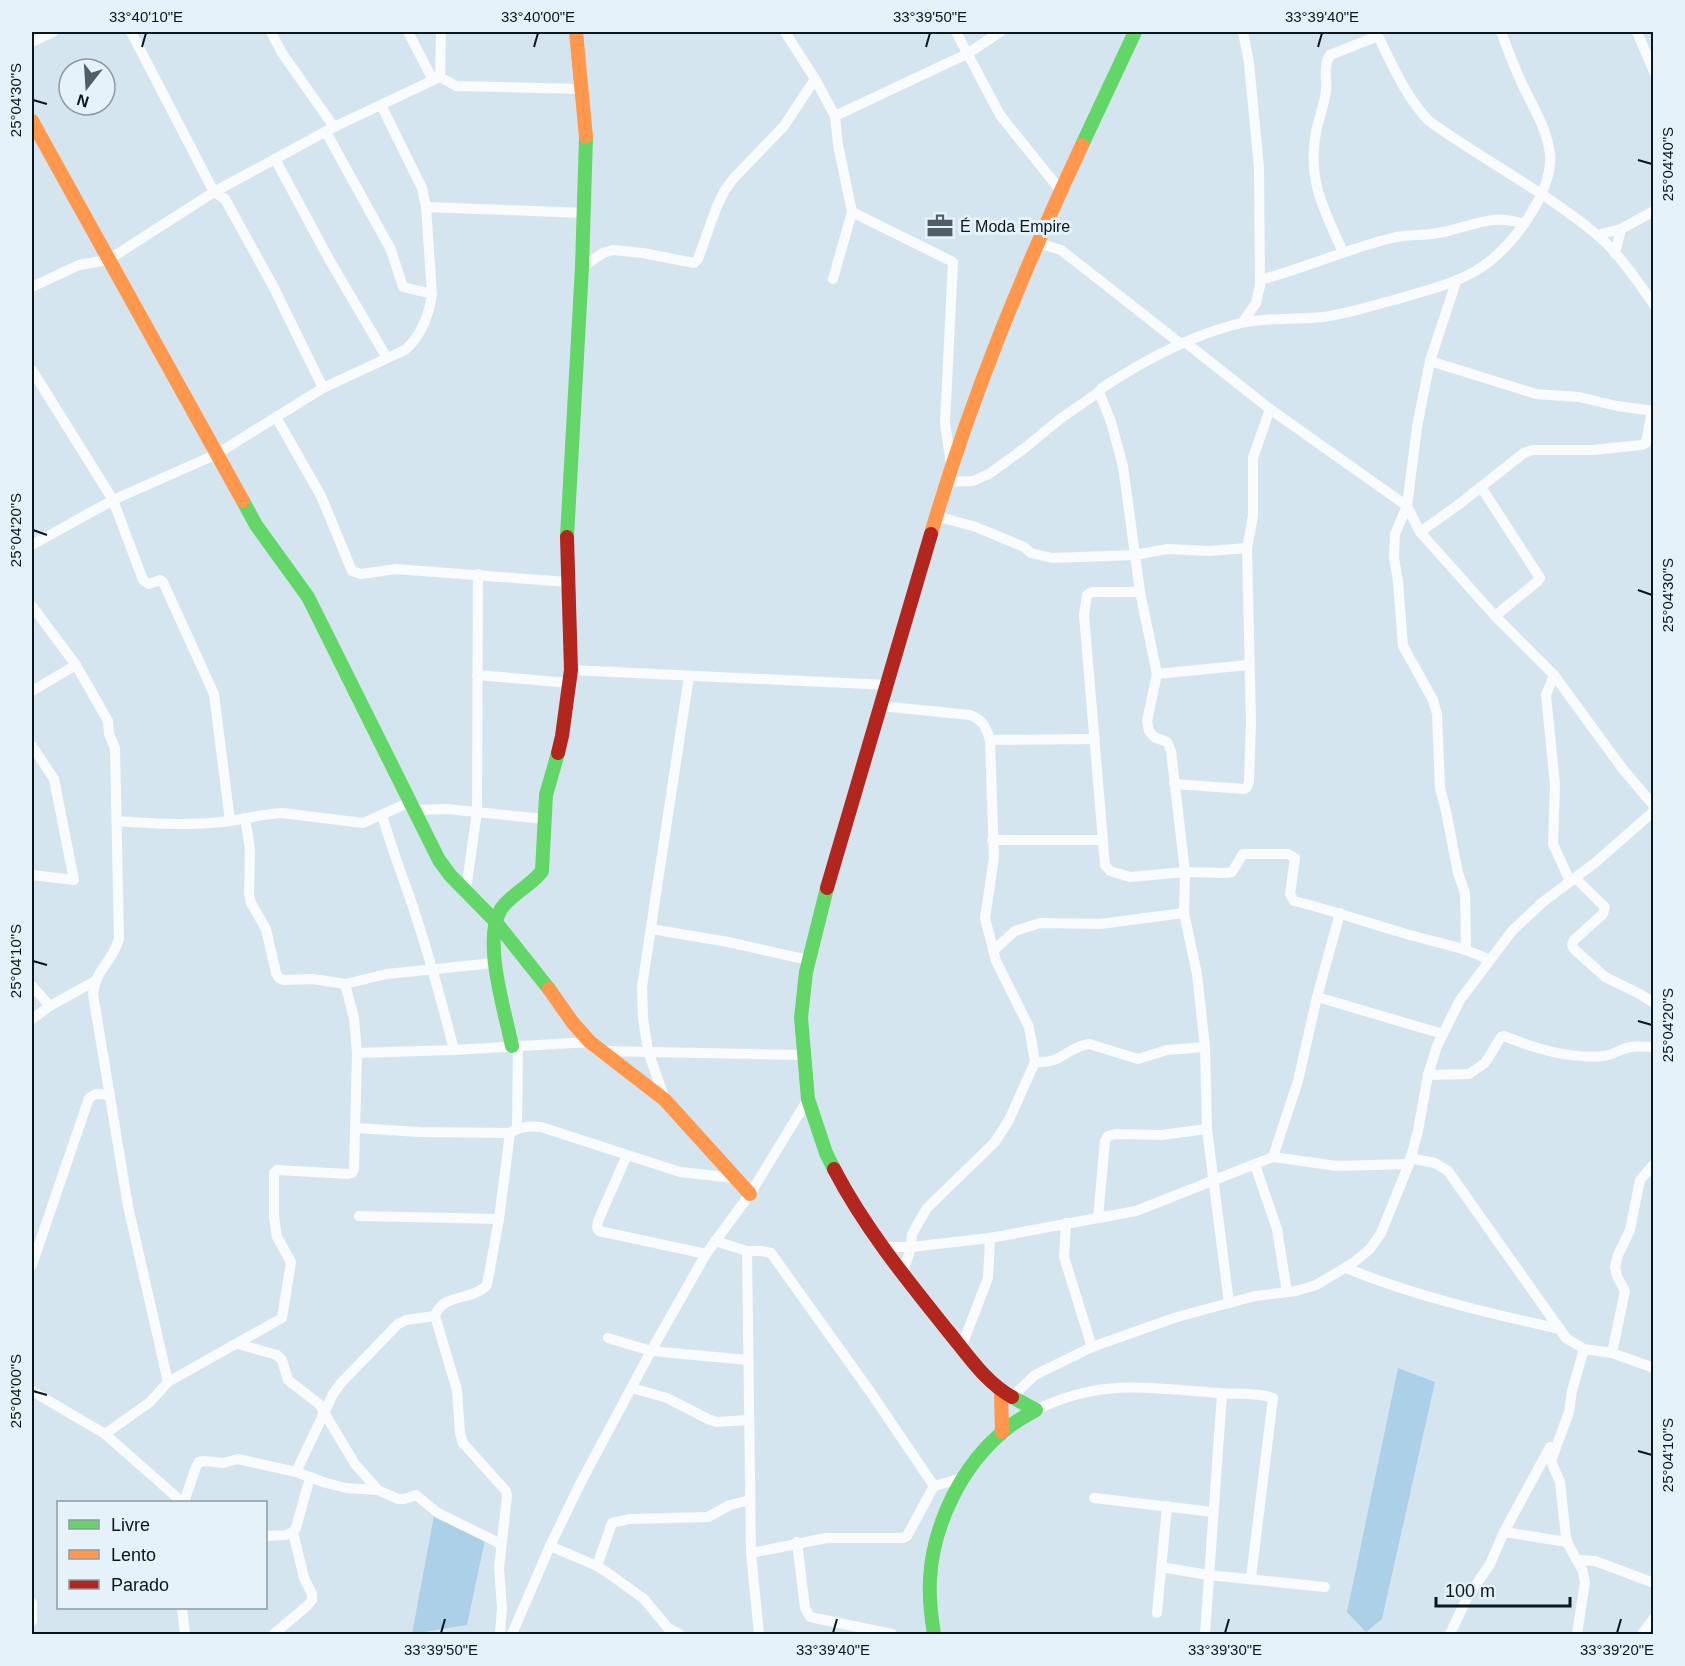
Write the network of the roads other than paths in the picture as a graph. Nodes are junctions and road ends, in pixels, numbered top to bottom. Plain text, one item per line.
1 (53, 32) edge
2 (131, 32) edge
3 (271, 32) edge
4 (408, 32) edge
5 (441, 32) edge
6 (576, 32) edge
7 (785, 32) edge
8 (956, 32) edge
9 (1000, 32) edge
10 (1135, 32) edge
11 (1243, 32) edge
12 (1501, 32) edge
13 (1637, 32) edge
14 (1377, 34) edge
15 (32, 42) edge
16 (968, 54) junction
17 (1653, 72) edge
18 (437, 79) junction
19 (815, 79) junction
20 (581, 89) junction
21 (381, 105) junction
22 (835, 116) junction
23 (32, 121) edge
24 (330, 129) junction
25 (275, 159) junction
26 (1061, 191) junction
27 (214, 192) junction
28 (1542, 195) junction
29 (426, 207) junction
30 (1653, 211) edge
31 (852, 212) junction
32 (584, 213) junction
33 (1524, 224) junction
34 (1621, 229) junction
35 (1597, 235) junction
36 (1038, 243) junction
37 (1342, 252) junction
38 (1615, 254) junction
39 (108, 260) junction
40 (582, 267) junction
41 (833, 279) dead end
42 (1260, 280) junction
43 (1456, 282) junction
44 (32, 287) edge
45 (432, 294) junction
46 (1653, 304) edge
47 (1242, 323) junction
48 (1183, 343) junction
49 (387, 358) junction
50 (1430, 361) junction
51 (32, 370) edge
52 (323, 388) junction
53 (1100, 392) junction
54 (1270, 409) junction
55 (1653, 411) edge
56 (276, 417) junction
57 (217, 453) junction
58 (951, 466) junction
59 (946, 482) junction
60 (1481, 487) junction
61 (113, 500) junction
62 (1407, 506) junction
63 (936, 516) junction
64 (1420, 532) junction
65 (32, 545) edge
66 (1247, 548) junction
67 (1135, 555) junction
68 (478, 574) junction
69 (567, 582) junction
70 (1140, 592) junction
71 (32, 606) edge
72 (1495, 616) junction
73 (76, 665) junction
74 (1248, 665) junction
75 (1156, 674) junction
76 (477, 675) junction
77 (1554, 675) junction
78 (689, 676) junction
79 (570, 677) junction
80 (888, 685) junction
81 (32, 691) edge
82 (881, 706) junction
83 (1095, 739) junction
84 (990, 740) junction
85 (32, 746) edge
86 (1174, 784) junction
87 (412, 806) junction
88 (1653, 808) edge
89 (477, 812) junction
90 (382, 814) junction
91 (245, 818) junction
92 (545, 819) junction
93 (118, 821) junction
94 (230, 821) junction
95 (992, 840) junction
96 (1102, 840) junction
97 (1185, 872) junction
98 (32, 875) edge
99 (1573, 879) junction
100 (466, 890) junction
101 (1184, 913) junction
102 (1340, 913) junction
103 (495, 921) junction
104 (651, 929) junction
105 (1467, 949) junction
106 (993, 951) junction
107 (808, 960) junction
108 (1489, 960) junction
109 (495, 963) junction
110 (433, 970) junction
111 (95, 981) junction
112 (345, 984) junction
113 (32, 986) edge
114 (1317, 997) junction
115 (1653, 1003) edge
116 (50, 1006) junction
117 (32, 1019) edge
118 (1443, 1034) junction
119 (515, 1045) junction
120 (595, 1046) junction
121 (1205, 1047) junction
122 (1653, 1047) edge
123 (454, 1050) junction
124 (648, 1051) junction
125 (357, 1053) junction
126 (803, 1055) junction
127 (1035, 1062) junction
128 (1428, 1075) junction
129 (110, 1095) junction
130 (808, 1099) junction
131 (664, 1100) junction
132 (356, 1128) junction
133 (1207, 1129) junction
134 (513, 1131) junction
135 (627, 1155) junction
136 (1273, 1157) junction
137 (1410, 1161) junction
138 (1653, 1164) edge
139 (1255, 1165) junction
140 (735, 1178) junction
141 (1213, 1181) junction
142 (750, 1194) junction
143 (359, 1216) dead end
144 (1098, 1218) junction
145 (499, 1219) junction
146 (1066, 1223) junction
147 (990, 1238) junction
148 (715, 1241) junction
149 (885, 1247) junction
150 (911, 1247) junction
151 (747, 1251) junction
152 (706, 1254) junction
153 (32, 1265) edge
154 (1346, 1268) junction
155 (903, 1273) junction
156 (1287, 1292) junction
157 (1229, 1303) junction
158 (435, 1316) junction
159 (1560, 1329) junction
160 (608, 1338) dead end
161 (238, 1344) junction
162 (1092, 1347) junction
163 (961, 1348) junction
164 (1584, 1349) junction
165 (651, 1351) junction
166 (1612, 1353) junction
167 (748, 1360) junction
168 (1653, 1368) edge
169 (168, 1383) junction
170 (632, 1388) junction
171 (32, 1391) edge
172 (1006, 1394) junction
173 (1222, 1394) junction
174 (1036, 1410) junction
175 (1569, 1412) junction
176 (323, 1413) junction
177 (748, 1420) junction
178 (1002, 1432) junction
179 (105, 1434) junction
180 (296, 1472) junction
181 (310, 1477) junction
182 (963, 1478) junction
183 (934, 1486) junction
184 (378, 1490) junction
185 (1094, 1498) dead end
186 (750, 1500) junction
187 (181, 1501) edge
188 (184, 1501) edge
189 (1167, 1506) junction
190 (1213, 1512) junction
191 (293, 1532) junction
192 (1504, 1532) junction
193 (267, 1536) edge
194 (797, 1542) junction
195 (1567, 1542) junction
196 (501, 1544) junction
197 (549, 1546) junction
198 (751, 1553) junction
199 (1577, 1560) junction
200 (597, 1566) junction
201 (1161, 1567) junction
202 (1208, 1575) junction
203 (1251, 1578) junction
204 (1653, 1583) edge
205 (1325, 1587) dead end
206 (32, 1604) edge
207 (182, 1609) edge
208 (1157, 1613) dead end
209 (502, 1618) junction
210 (1653, 1618) edge
211 (32, 1622) edge
212 (518, 1622) junction
213 (892, 1634) edge
214 (185, 1635) edge
215 (274, 1635) edge
216 (500, 1635) edge
217 (512, 1635) edge
218 (679, 1635) edge
219 (759, 1635) edge
220 (934, 1635) edge
221 (1205, 1635) edge
222 (1450, 1635) edge
223 (1577, 1635) edge
224 (1642, 1635) edge

1 - 15 street
2 - 27 street
3 - 24 street
4 - 18 street
5 - 18 street
6 - 20 street
7 - 19 street
8 - 16 street
9 - 16 street
10 - 26 street
11 - 42 street
12 - 28 street
13 - 17 street
14 - 28 street
14 - 37 street
16 - 22 street
16 - 26 street
18 - 20 street
18 - 21 street
19 - 22 street
19 - 40 street
20 - 32 street
21 - 24 street
21 - 29 street
22 - 31 street
23 - 39 street
24 - 25 street
24 - 45 street
25 - 27 street
25 - 49 street
26 - 36 street
27 - 39 street
27 - 52 street
28 - 33 street
28 - 35 street
29 - 32 street
29 - 45 street
30 - 34 street
31 - 41 street
31 - 58 street
32 - 40 street
33 - 37 street
33 - 43 street
34 - 35 street
34 - 38 street
35 - 38 street
36 - 48 street
36 - 58 street
37 - 42 street
38 - 46 street
39 - 44 street
39 - 57 street
40 - 69 street
42 - 47 street
43 - 47 street
43 - 50 street
45 - 49 street
47 - 48 street
48 - 53 street
48 - 54 street
49 - 52 street
50 - 55 street
50 - 62 street
51 - 61 street
52 - 56 street
53 - 59 street
53 - 67 street
54 - 62 street
54 - 66 street
55 - 60 street
56 - 57 street
56 - 68 street
57 - 61 street
57 - 87 street
58 - 59 street
59 - 63 street
60 - 64 street
60 - 72 street
61 - 65 street
61 - 94 street
62 - 64 street
62 - 105 street
63 - 67 street
63 - 80 street
64 - 72 street
66 - 67 street
66 - 74 street
67 - 70 street
68 - 69 street
68 - 76 street
69 - 79 street
70 - 75 street
70 - 83 street
71 - 73 street
72 - 77 street
73 - 81 street
73 - 93 street
74 - 75 street
74 - 86 street
75 - 86 street
76 - 79 street
76 - 89 street
77 - 88 street
77 - 99 street
78 - 79 street
78 - 80 street
78 - 104 street
79 - 92 street
80 - 82 street
82 - 84 street
82 - 107 street
83 - 84 street
83 - 96 street
84 - 95 street
85 - 98 street
86 - 97 street
87 - 89 street
87 - 90 street
87 - 100 street
88 - 99 street
89 - 92 street
89 - 100 street
90 - 91 street
90 - 110 street
91 - 94 street
91 - 112 street
92 - 103 street
93 - 94 street
93 - 111 street
95 - 96 street
95 - 106 street
96 - 97 street
97 - 101 street
97 - 102 street
99 - 108 street
99 - 115 street
100 - 103 street
101 - 106 street
101 - 121 street
102 - 105 street
102 - 114 street
103 - 109 street
103 - 120 street
104 - 107 street
104 - 124 street
105 - 108 street
106 - 127 street
107 - 126 street
108 - 118 street
109 - 110 street
109 - 119 street
110 - 112 street
110 - 123 street
111 - 116 street
111 - 129 street
112 - 125 street
113 - 116 street
114 - 118 street
114 - 136 street
116 - 117 street
118 - 128 street
119 - 120 street
119 - 123 street
119 - 134 street
120 - 124 street
120 - 131 street
121 - 127 street
121 - 133 street
122 - 128 street
123 - 125 street
124 - 126 street
124 - 131 street
125 - 132 street
126 - 130 street
127 - 150 street
128 - 137 street
129 - 153 street
129 - 169 street
130 - 142 street
130 - 149 street
131 - 140 street
132 - 134 street
132 - 161 street
133 - 141 street
133 - 144 street
134 - 135 street
134 - 145 street
135 - 140 street
135 - 152 street
136 - 137 street
136 - 139 street
137 - 154 street
137 - 159 street
138 - 166 street
139 - 141 street
139 - 156 street
140 - 142 street
141 - 144 street
141 - 157 street
142 - 148 street
143 - 145 street
144 - 146 street
145 - 158 street
146 - 147 street
146 - 162 street
147 - 150 street
147 - 163 street
148 - 151 street
148 - 152 street
149 - 150 street
149 - 155 street
150 - 155 street
151 - 167 street
151 - 183 street
152 - 165 street
154 - 156 street
154 - 159 street
155 - 163 street
156 - 157 street
157 - 162 street
158 - 176 street
158 - 196 street
159 - 164 street
160 - 165 street
161 - 169 street
161 - 176 street
162 - 172 street
163 - 172 street
164 - 166 street
164 - 175 street
165 - 167 street
165 - 170 street
166 - 168 street
167 - 177 street
169 - 179 street
170 - 177 street
170 - 197 street
171 - 179 street
172 - 174 street
172 - 178 street
173 - 174 street
173 - 190 street
173 - 203 street
174 - 178 street
175 - 192 street
175 - 195 street
176 - 180 street
176 - 184 street
177 - 186 street
178 - 182 street
179 - 187 street
180 - 181 street
180 - 188 street
181 - 184 street
181 - 191 street
182 - 183 street
182 - 220 street
183 - 194 street
184 - 196 street
185 - 189 street
186 - 198 street
186 - 200 street
189 - 190 street
189 - 201 street
190 - 202 street
191 - 193 street
191 - 215 street
192 - 195 street
192 - 222 street
194 - 198 street
194 - 213 street
195 - 199 street
196 - 209 street
197 - 200 street
197 - 212 street
198 - 219 street
199 - 204 street
199 - 223 street
200 - 218 street
201 - 202 street
201 - 208 street
202 - 203 street
202 - 221 street
203 - 205 street
206 - 211 street
207 - 214 street
209 - 212 street
209 - 216 street
210 - 224 street
212 - 217 street

